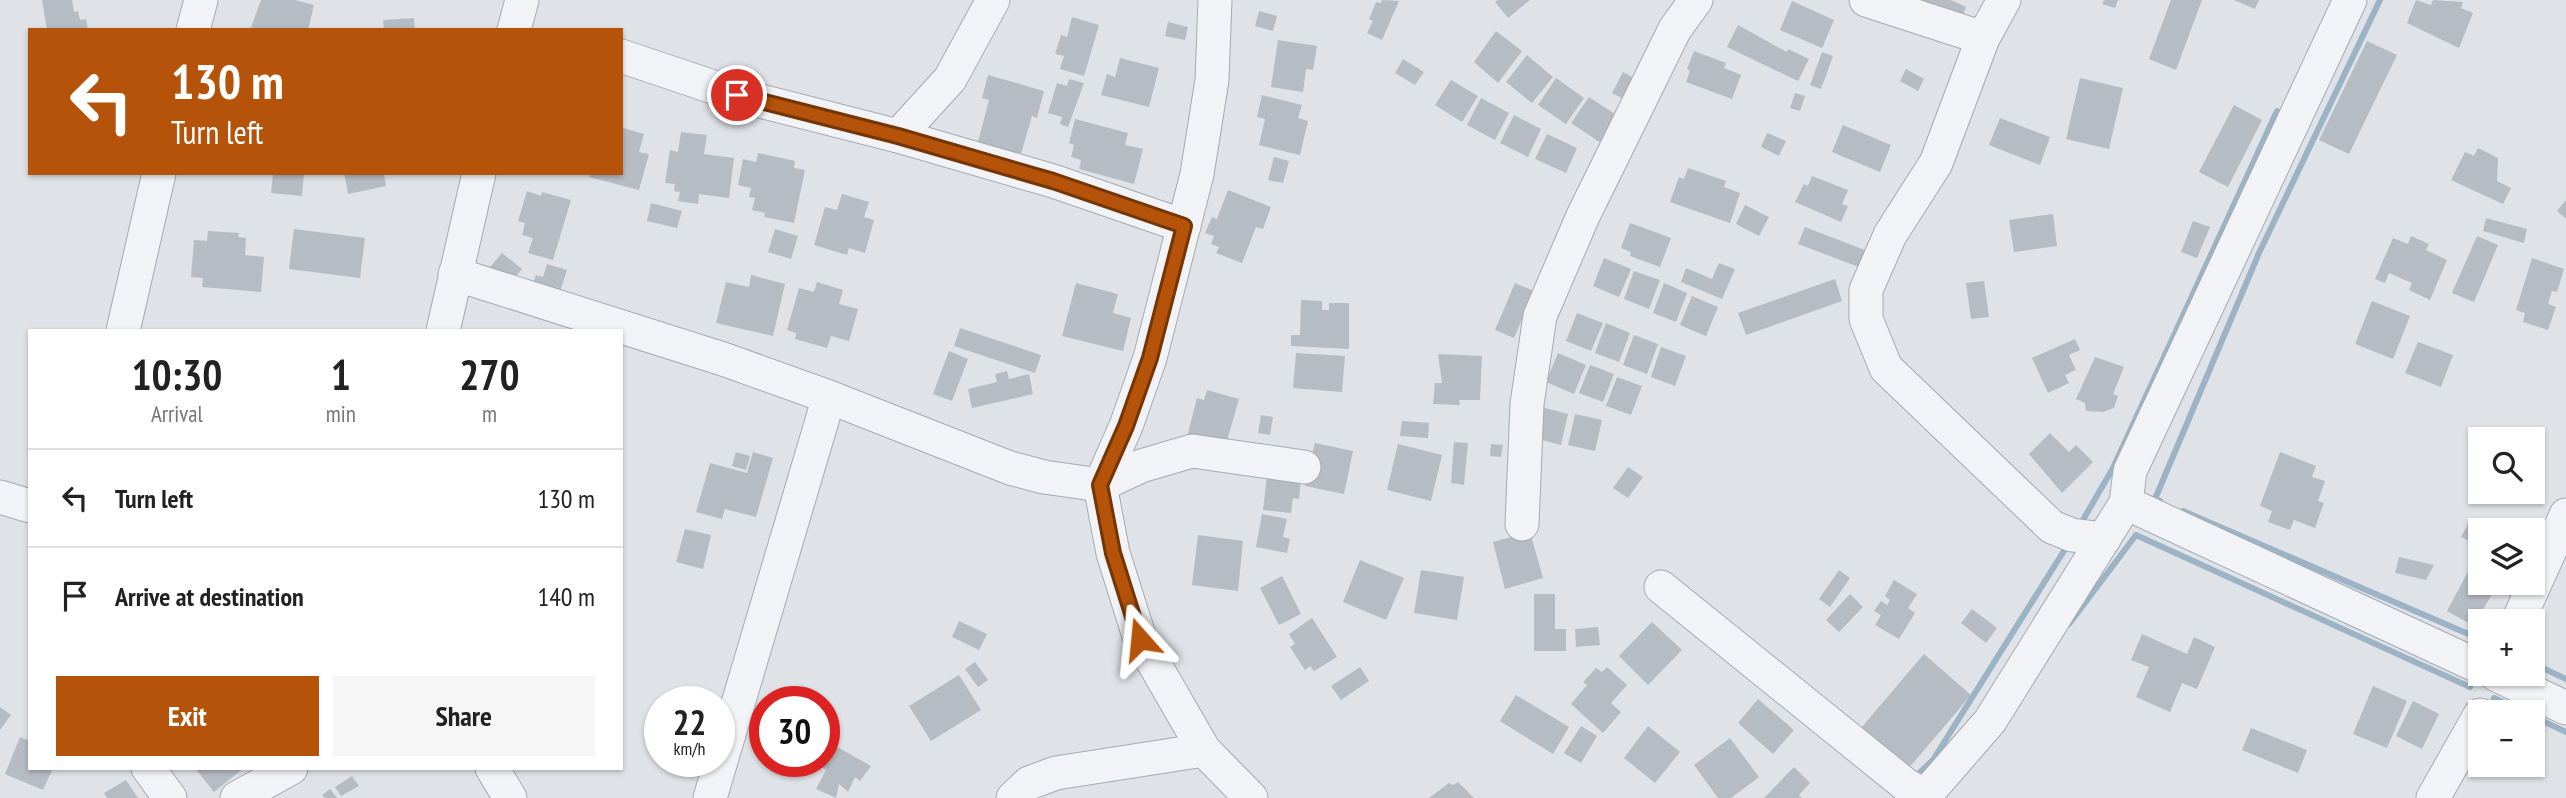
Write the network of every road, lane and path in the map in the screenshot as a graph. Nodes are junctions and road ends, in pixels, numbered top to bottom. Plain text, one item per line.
1 (201, 0) edge
2 (993, 0) edge
3 (1215, 0) edge
4 (1696, 0) edge
5 (1866, 0) edge
6 (2004, 0) edge
7 (2350, 0) edge
8 (194, 28) edge
9 (1983, 38) junction
10 (623, 57) edge
11 (898, 136) junction
12 (159, 175) edge
13 (479, 175) edge
14 (1184, 226) junction
15 (455, 274) junction
16 (122, 329) edge
17 (443, 329) edge
18 (622, 329) edge
19 (623, 329) edge
20 (829, 397) junction
21 (1304, 467) dead end
22 (1100, 485) junction
23 (0, 497) edge
24 (2126, 503) junction
25 (28, 505) edge
26 (2566, 515) edge
27 (1522, 524) dead end
28 (2104, 539) junction
29 (1661, 587) dead end
30 (2523, 609) edge
31 (2468, 661) edge
32 (2519, 686) edge
33 (2566, 708) edge
34 (2468, 735) edge
35 (1204, 750) junction
36 (149, 770) edge
37 (287, 770) edge
38 (493, 770) edge
39 (1924, 797) edge
40 (170, 798) edge
41 (237, 798) edge
42 (510, 798) edge
43 (710, 798) edge
44 (1013, 798) edge
45 (1251, 798) edge
46 (2433, 798) edge

1 - 8 street
2 - 11 street
3 - 14 street
4 - 27 street
5 - 9 street
6 - 9 street
7 - 24 street
9 - 28 street
10 - 11 street
11 - 14 street
12 - 16 street
13 - 15 street
14 - 22 street
15 - 17 street
15 - 18 street
19 - 20 street
20 - 22 street
20 - 43 street
21 - 22 street
22 - 35 street
23 - 25 street
24 - 28 street
24 - 31 street
26 - 30 street
28 - 39 street
29 - 39 street
32 - 33 street
34 - 46 street
35 - 44 street
35 - 45 street
36 - 40 street
37 - 41 street
38 - 42 street

